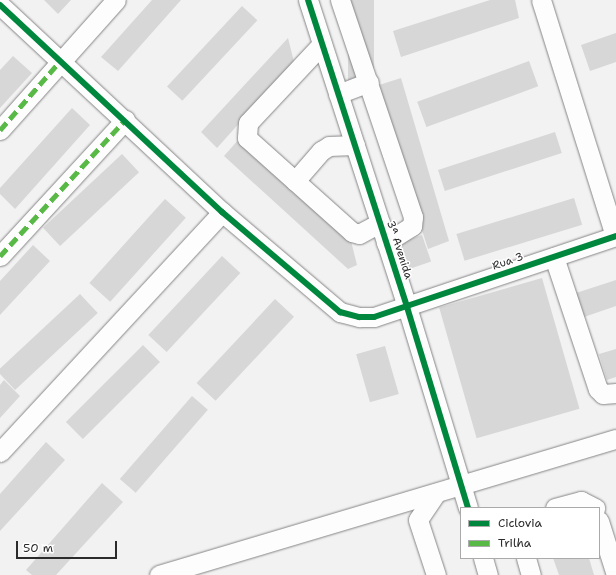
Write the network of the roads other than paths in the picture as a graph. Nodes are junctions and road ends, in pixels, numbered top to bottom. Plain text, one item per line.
1 (116, 0) edge
2 (308, 0) edge
3 (340, 0) edge
4 (541, 0) edge
5 (0, 5) edge
6 (322, 44) junction
7 (61, 60) junction
8 (369, 82) junction
9 (338, 94) junction
10 (125, 120) junction
11 (0, 130) edge
12 (355, 145) junction
13 (295, 181) junction
14 (222, 212) junction
15 (380, 223) junction
16 (616, 236) edge
17 (386, 242) junction
18 (0, 256) edge
19 (554, 257) junction
20 (407, 307) junction
21 (616, 393) edge
22 (616, 439) edge
23 (0, 452) edge
24 (461, 486) junction
25 (436, 493) junction
26 (468, 507) edge
27 (559, 507) edge
28 (593, 507) edge
29 (600, 524) edge
30 (483, 559) edge
31 (526, 559) edge
32 (159, 575) edge
33 (436, 575) edge
34 (488, 575) edge
35 (532, 575) edge
36 (616, 575) edge

1 - 7 street
2 - 6 street, 3ª Avenida
3 - 8 street
4 - 16 street
5 - 7 street, Rua 3
6 - 9 street, 3ª Avenida
6 - 13 street
7 - 10 street, Rua 3
7 - 11 street
8 - 9 street
8 - 17 street
9 - 12 street, 3ª Avenida
10 - 14 street, Rua 3
10 - 18 street
12 - 13 street
12 - 15 street, 3ª Avenida
13 - 15 street
14 - 20 street, Rua 3
14 - 23 street
15 - 17 street, 3ª Avenida
16 - 19 street, Rua 3
17 - 20 street, 3ª Avenida
19 - 20 street, Rua 3
19 - 21 street
20 - 24 street, 3ª Avenida
22 - 24 street
24 - 25 street
24 - 26 street, 3ª Avenida
25 - 32 street
25 - 33 street
27 - 28 street
29 - 36 street
30 - 34 street
31 - 35 street

